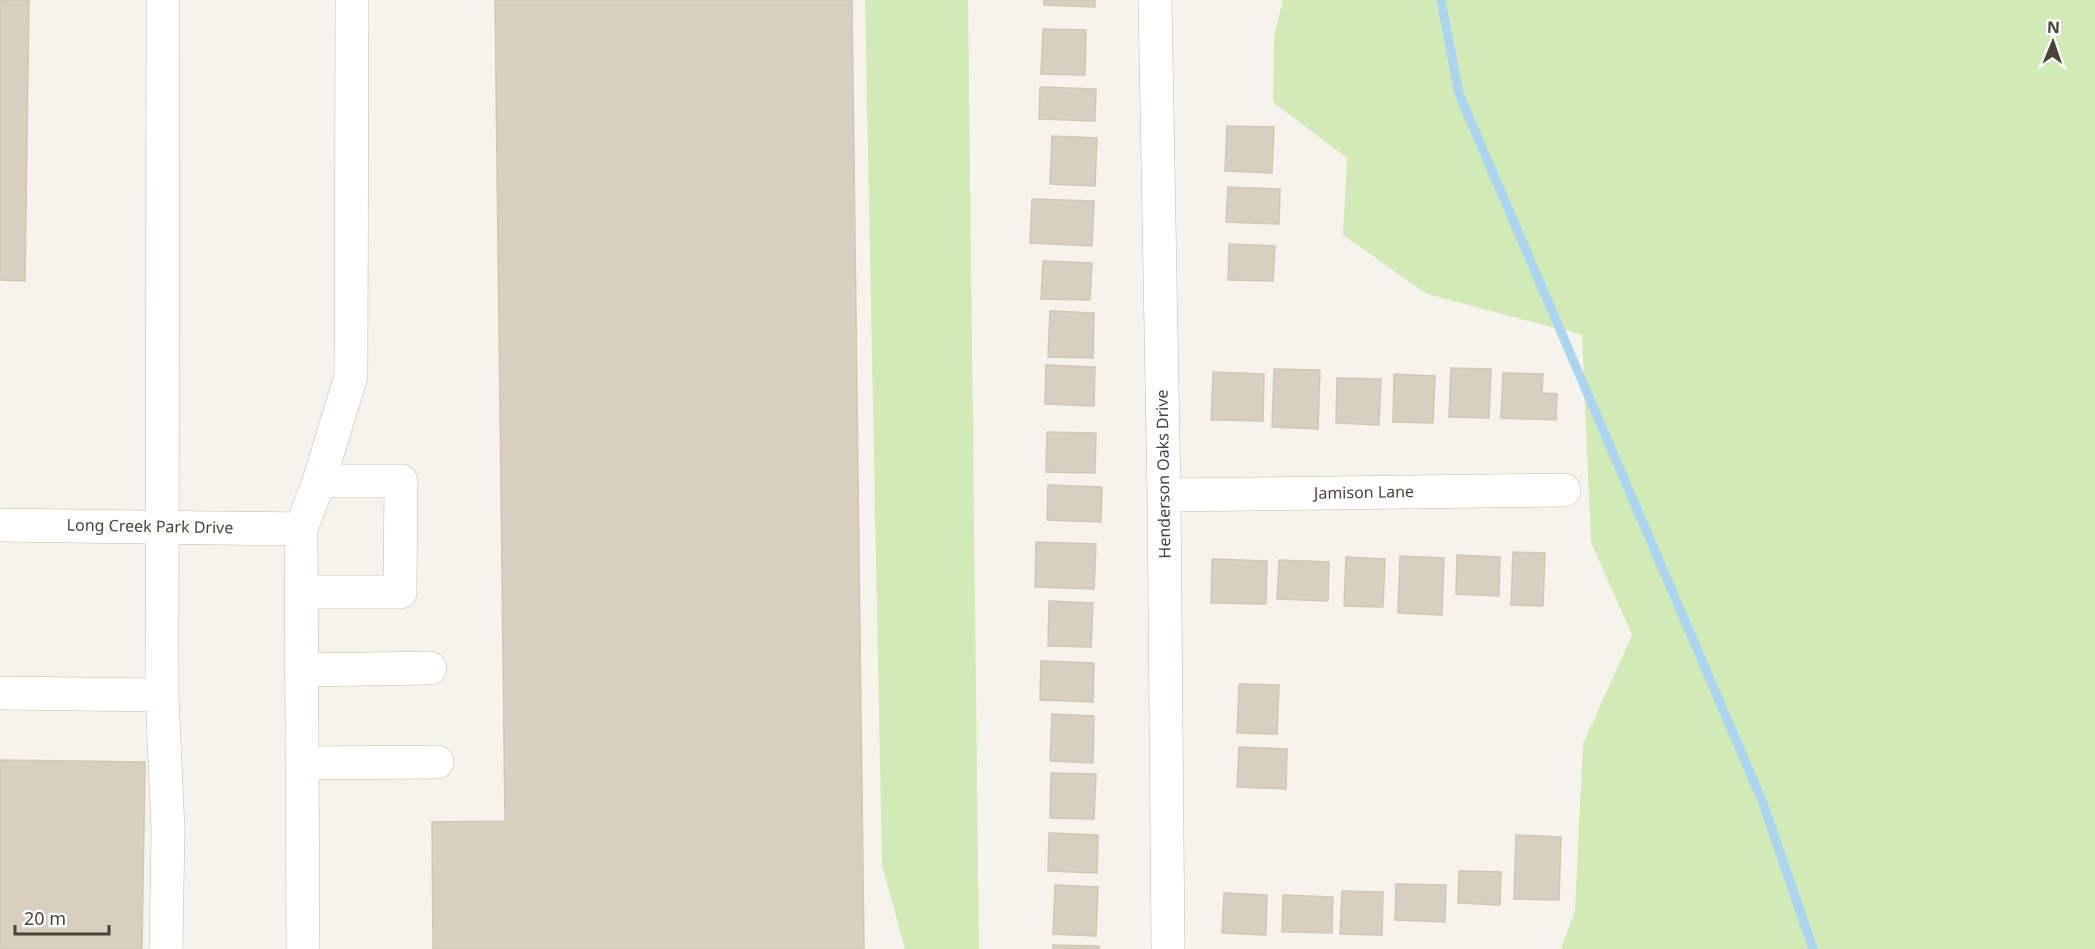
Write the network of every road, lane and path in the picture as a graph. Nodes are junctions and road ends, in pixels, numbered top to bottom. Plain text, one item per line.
1 (162, 0) edge
2 (352, 0) edge
3 (1155, 0) edge
4 (319, 481) junction
5 (1564, 490) dead end
6 (1164, 495) junction
7 (0, 525) edge
8 (163, 526) junction
9 (301, 528) junction
10 (302, 592) junction
11 (430, 668) dead end
12 (301, 670) junction
13 (0, 693) edge
14 (162, 695) junction
15 (437, 762) dead end
16 (302, 763) junction
17 (166, 949) edge
18 (303, 949) edge
19 (1168, 949) edge

1 - 8 street
2 - 4 street
3 - 6 street, Henderson Oaks Drive
4 - 9 street
4 - 10 street
5 - 6 street, Jamison Lane
6 - 19 street, Henderson Oaks Drive
7 - 8 street, Long Creek Park Drive
8 - 9 street, Long Creek Park Drive
8 - 14 street
9 - 10 street
10 - 12 street
11 - 12 street
12 - 16 street
13 - 14 street
14 - 17 street
15 - 16 street
16 - 18 street

